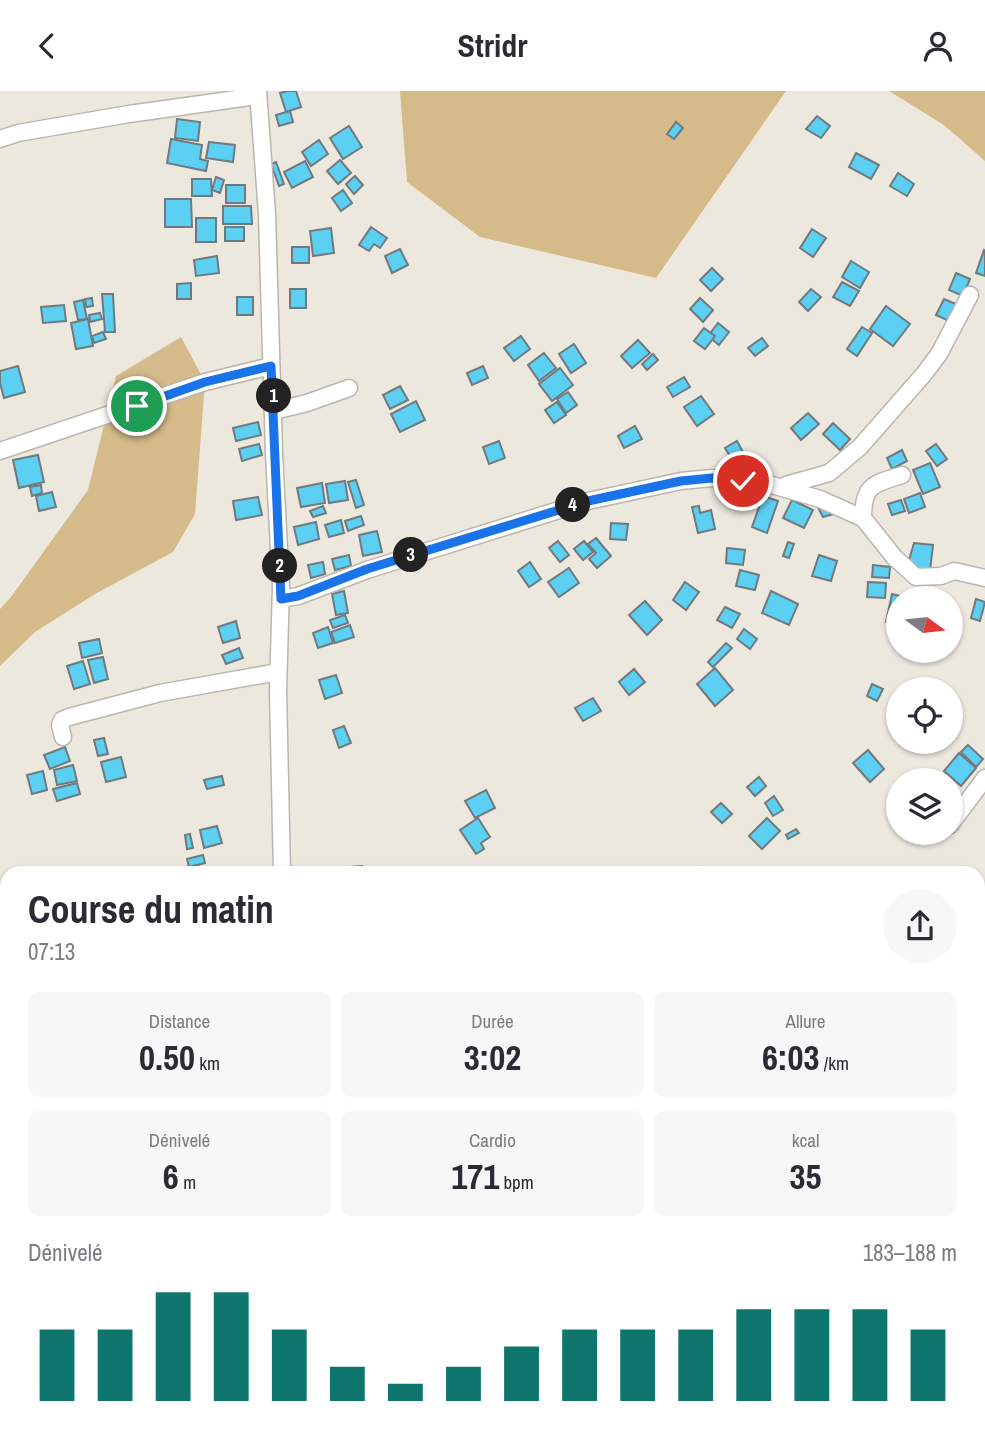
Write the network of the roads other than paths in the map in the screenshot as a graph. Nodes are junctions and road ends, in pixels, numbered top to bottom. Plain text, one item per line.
1 (258, 94) edge
2 (0, 139) edge
3 (970, 295) dead end
4 (271, 366) junction
5 (349, 388) dead end
6 (274, 411) junction
7 (0, 451) edge
8 (902, 474) dead end
9 (776, 486) junction
10 (863, 519) junction
11 (985, 578) edge
12 (281, 599) junction
13 (278, 672) junction
14 (62, 737) dead end
15 (985, 778) edge
16 (963, 808) edge
17 (282, 866) edge

1 - 2 street
1 - 4 street
3 - 9 street
4 - 6 street
4 - 7 street
5 - 6 street
6 - 12 street
8 - 10 street
9 - 10 street
9 - 12 street
10 - 11 street
12 - 13 street
13 - 14 street
13 - 17 street
15 - 16 street

